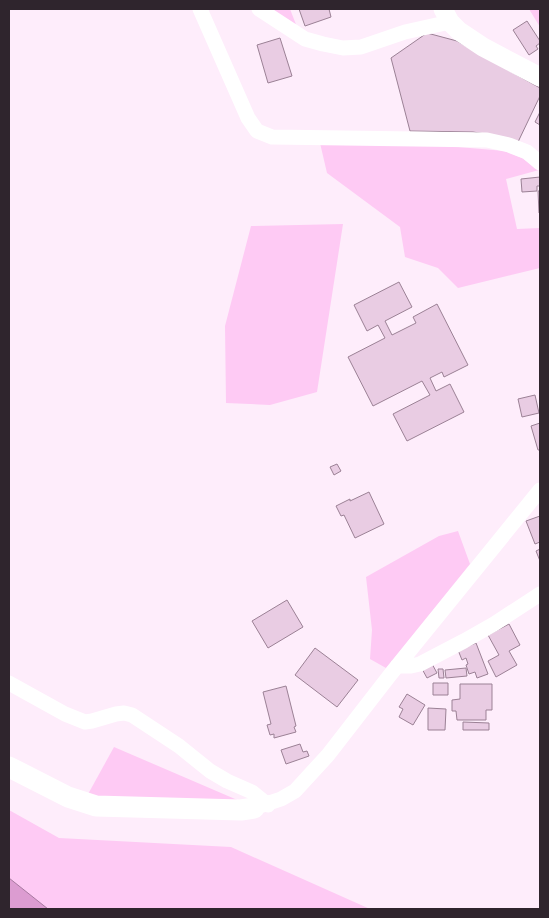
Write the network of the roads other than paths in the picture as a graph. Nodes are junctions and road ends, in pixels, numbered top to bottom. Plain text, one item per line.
1 (200, 9) edge
2 (259, 9) edge
3 (447, 15) edge
4 (540, 77) edge
5 (540, 163) edge
6 (540, 490) edge
7 (540, 594) edge
8 (398, 666) junction
9 (9, 683) edge
10 (9, 767) edge
11 (261, 806) junction

1 - 5 street
2 - 3 street
3 - 4 street
6 - 8 street
7 - 8 street
8 - 11 street
9 - 11 street
10 - 11 main road

